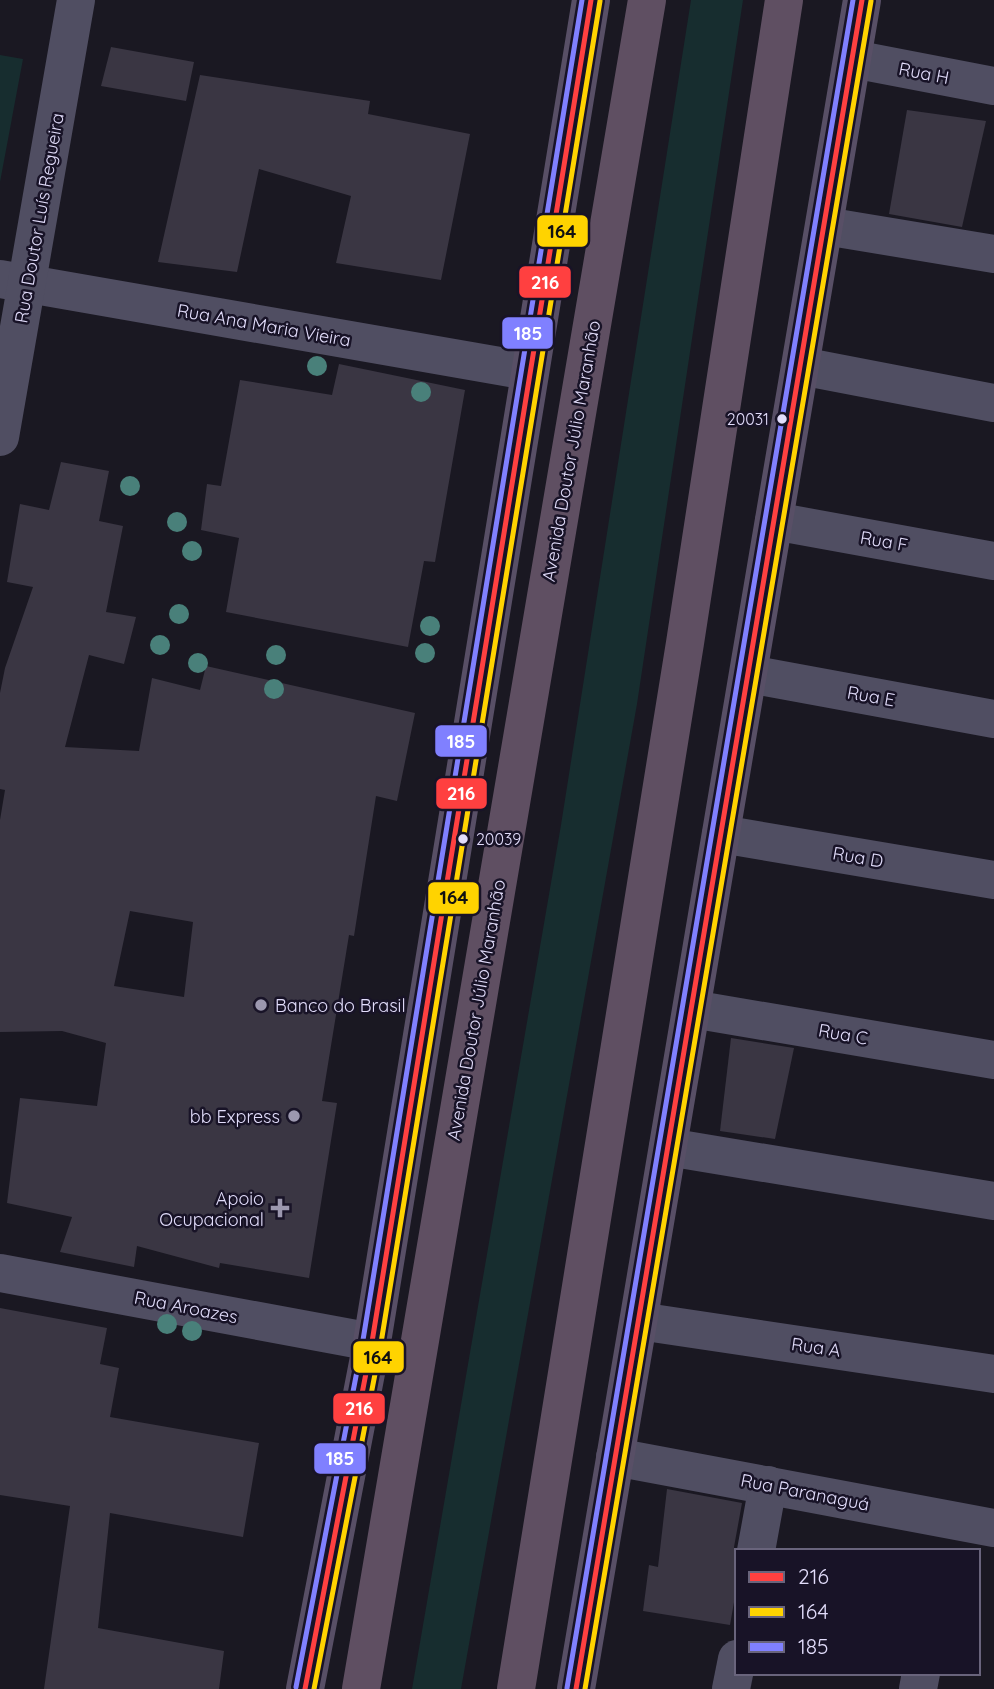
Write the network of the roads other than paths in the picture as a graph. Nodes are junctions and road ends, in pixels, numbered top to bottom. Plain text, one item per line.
1 (76, 0) edge
2 (591, 0) edge
3 (647, 0) edge
4 (784, 0) edge
5 (862, 0) edge
6 (853, 59) junction
7 (994, 86) edge
8 (825, 226) junction
9 (994, 254) edge
10 (14, 282) edge
11 (801, 366) junction
12 (528, 371) junction
13 (994, 403) edge
14 (0, 437) edge
15 (774, 521) junction
16 (994, 561) edge
17 (749, 674) junction
18 (994, 719) edge
19 (721, 834) junction
20 (994, 880) edge
21 (692, 1009) junction
22 (994, 1059) edge
23 (668, 1147) junction
24 (994, 1201) edge
25 (0, 1272) edge
26 (639, 1321) junction
27 (372, 1342) junction
28 (994, 1374) edge
29 (615, 1457) junction
30 (768, 1485) junction
31 (994, 1528) edge
32 (949, 1536) edge
33 (756, 1549) edge
34 (735, 1671) edge
35 (304, 1689) edge
36 (361, 1689) edge
37 (516, 1689) edge
38 (576, 1689) edge
39 (732, 1689) edge

1 - 10 street, Rua Doutor Luís Regueira
2 - 12 main road
3 - 36 highway, Avenida Doutor Júlio Maranhão
4 - 37 highway
5 - 6 main road
6 - 7 street, Rua H
6 - 8 main road
8 - 9 street
8 - 11 main road
10 - 12 street, Rua Ana Maria Vieira
10 - 14 street, Rua Doutor Luís Regueira
11 - 13 street
11 - 15 main road
12 - 27 main road
15 - 16 street, Rua F
15 - 17 main road
17 - 18 street, Rua E
17 - 19 main road
19 - 20 street, Rua D
19 - 21 main road
21 - 22 street, Rua C
21 - 23 main road
23 - 24 street
23 - 26 main road
25 - 27 street, Rua Aroazes
26 - 28 street, Rua A
26 - 29 main road
27 - 35 main road
29 - 30 street, Rua Paranaguá
29 - 38 main road
30 - 32 street, Rua Paranaguá
30 - 33 street
31 - 32 street, Rua Paranaguá
34 - 39 street

